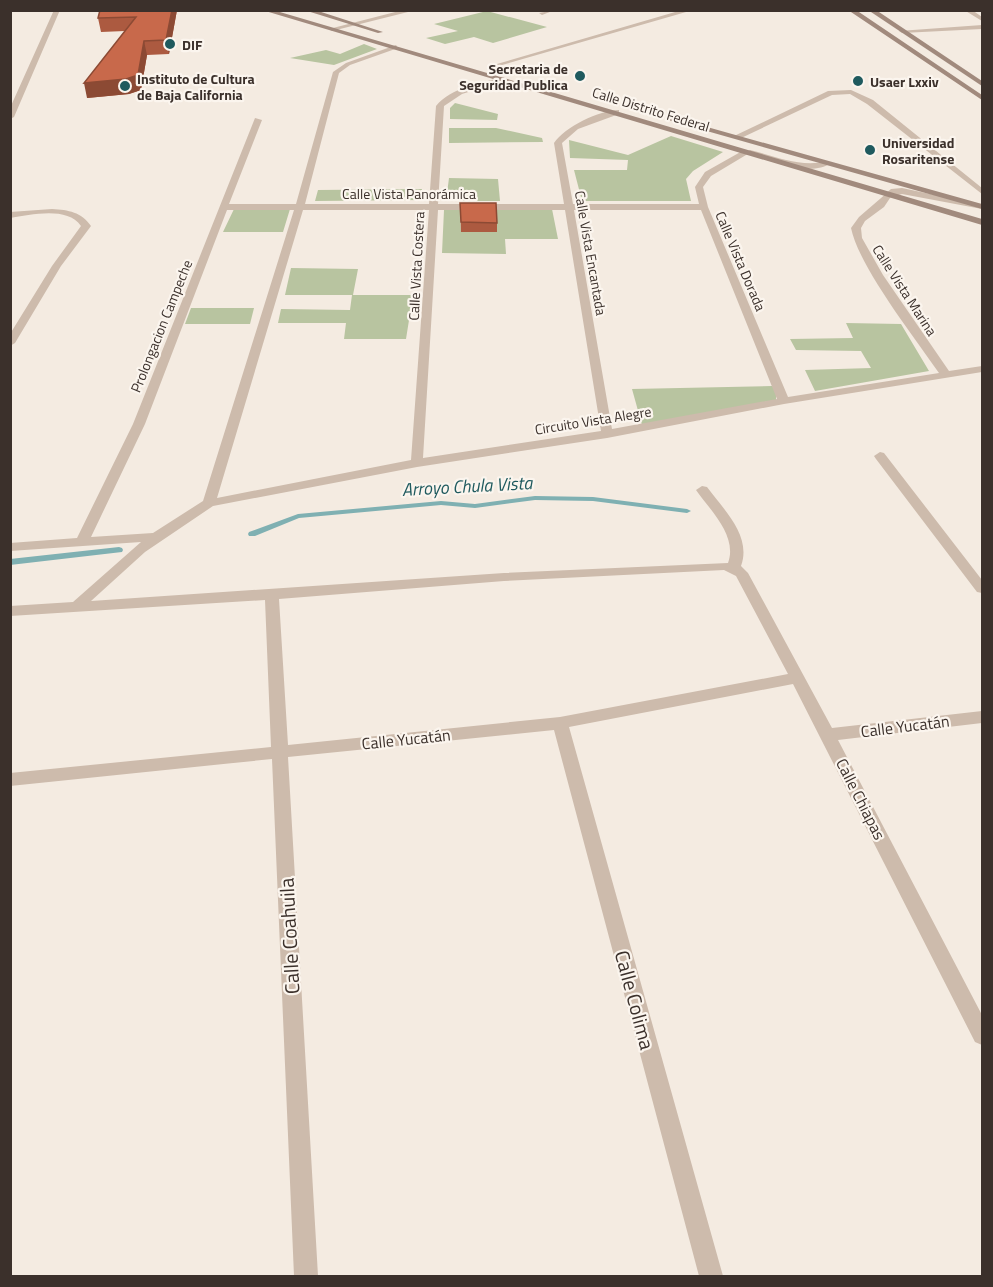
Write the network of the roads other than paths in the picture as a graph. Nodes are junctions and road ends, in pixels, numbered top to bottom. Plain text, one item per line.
1 (57, 10) edge
2 (265, 10) edge
3 (308, 10) edge
4 (413, 10) edge
5 (552, 10) edge
6 (690, 10) edge
7 (850, 10) edge
8 (871, 10) edge
9 (967, 10) edge
10 (542, 13) dead end
11 (982, 19) edge
12 (354, 24) junction
13 (982, 27) edge
14 (332, 29) junction
15 (902, 31) junction
16 (385, 34) dead end
17 (396, 47) junction
18 (483, 63) dead end
19 (493, 66) junction
20 (513, 71) dead end
21 (504, 79) junction
22 (982, 84) edge
23 (982, 99) edge
24 (616, 112) junction
25 (665, 116) dead end
26 (10, 117) edge
27 (258, 120) dead end
28 (736, 137) junction
29 (747, 152) junction
30 (826, 163) junction
31 (982, 192) edge
32 (888, 195) junction
33 (568, 206) junction
34 (223, 207) junction
35 (300, 207) junction
36 (432, 207) junction
37 (704, 207) junction
38 (982, 207) edge
39 (10, 215) edge
40 (982, 222) edge
41 (10, 343) edge
42 (982, 369) edge
43 (945, 374) junction
44 (784, 401) junction
45 (607, 434) junction
46 (880, 456) dead end
47 (417, 463) junction
48 (702, 490) dead end
49 (209, 503) junction
50 (155, 537) junction
51 (82, 540) junction
52 (10, 547) edge
53 (734, 568) junction
54 (982, 589) edge
55 (272, 595) junction
56 (79, 605) junction
57 (10, 611) edge
58 (798, 678) junction
59 (982, 717) edge
60 (560, 723) junction
61 (827, 735) junction
62 (280, 752) junction
63 (10, 780) edge
64 (982, 1035) edge
65 (306, 1276) edge
66 (711, 1276) edge

1 - 26 street
2 - 14 main road, Calle Distrito Federal
3 - 12 main road
4 - 12 street
5 - 10 street
6 - 19 street
7 - 23 main road
8 - 15 main road
9 - 11 street
12 - 14 street
12 - 16 main road
13 - 15 street
14 - 17 main road, Calle Distrito Federal
15 - 22 main road
17 - 21 main road, Calle Distrito Federal
17 - 35 street
18 - 19 main road
19 - 20 main road
21 - 24 main road, Calle Distrito Federal
21 - 36 street, Calle Vista Costera
24 - 29 main road, Calle Distrito Federal
24 - 33 street, Calle Vista Encantada
25 - 28 main road, Calle Distrito Federal
27 - 34 street, Prolongacion Campeche
28 - 30 main road, Calle Distrito Federal
28 - 31 street
29 - 30 street
29 - 32 main road, Calle Distrito Federal
29 - 37 street, Calle Vista Dorada
30 - 38 main road, Calle Distrito Federal
32 - 38 street
32 - 40 main road, Calle Distrito Federal
32 - 43 street, Calle Vista Marina
33 - 36 street, Calle Vista Panorámica
33 - 37 street, Calle Vista Panorámica
33 - 45 street, Calle Vista Encantada
34 - 35 street, Calle Vista Panorámica
34 - 51 street, Prolongacion Campeche
35 - 36 street, Calle Vista Panorámica
35 - 49 street
36 - 47 street, Calle Vista Costera
37 - 44 street, Calle Vista Dorada
39 - 41 street
42 - 43 street, Circuito Vista Alegre
43 - 44 street, Circuito Vista Alegre
44 - 45 street, Circuito Vista Alegre
45 - 47 street, Circuito Vista Alegre
46 - 54 street
47 - 49 street, Circuito Vista Alegre
48 - 53 street
49 - 50 street, Circuito Vista Alegre
50 - 51 street
50 - 56 street, Circuito Vista Alegre
51 - 52 street
53 - 55 street
53 - 58 street, Calle Chiapas
55 - 56 street
55 - 62 street, Calle Coahuila
56 - 57 street
58 - 60 street, Calle Yucatán
58 - 61 street, Calle Chiapas
59 - 61 street, Calle Yucatán
60 - 62 street, Calle Yucatán
60 - 66 street, Calle Colima
61 - 64 street, Calle Chiapas
62 - 63 street, Calle Yucatán
62 - 65 street, Calle Coahuila

